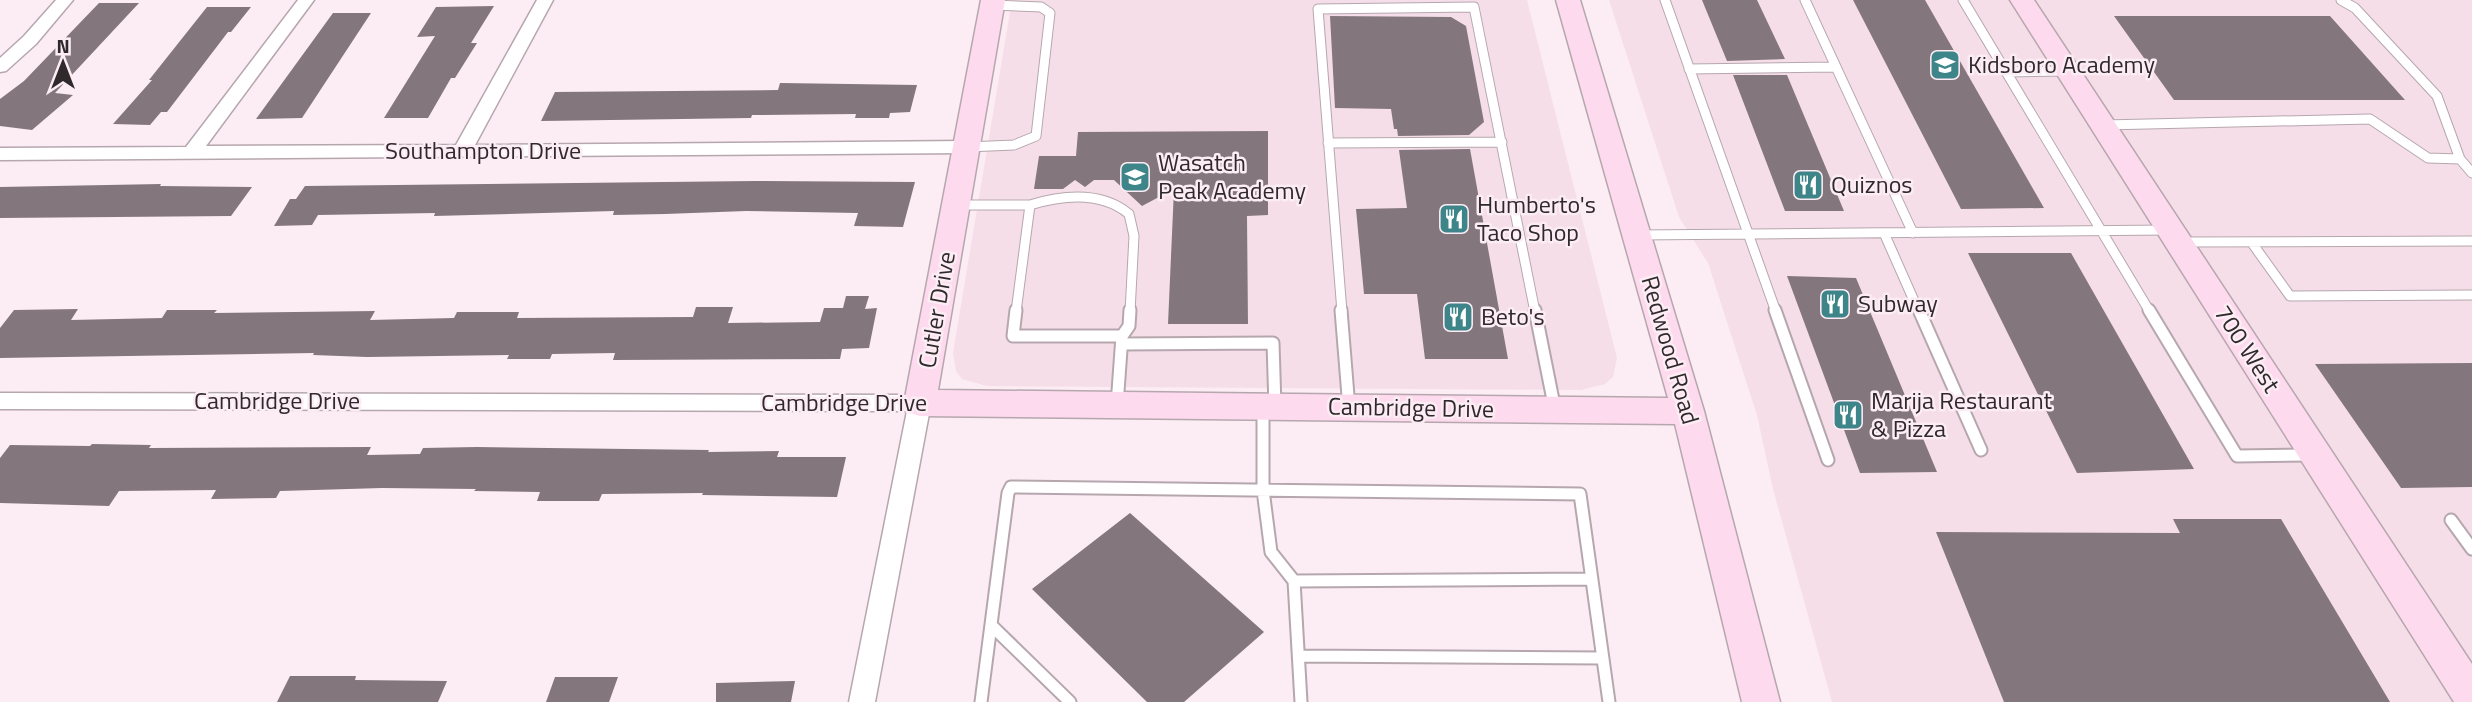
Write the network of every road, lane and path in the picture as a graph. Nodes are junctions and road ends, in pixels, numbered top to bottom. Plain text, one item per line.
1 (65, 0) edge
2 (306, 0) edge
3 (545, 0) edge
4 (1568, 0) edge
5 (1665, 0) edge
6 (1805, 0) edge
7 (1964, 0) edge
8 (2022, 0) edge
9 (2341, 0) edge
10 (993, 3) edge
11 (0, 67) edge
12 (1836, 67) junction
13 (1689, 69) junction
14 (2067, 71) junction
15 (2007, 72) junction
16 (2103, 125) junction
17 (1502, 142) junction
18 (1328, 143) junction
19 (967, 147) junction
20 (462, 151) junction
21 (191, 153) junction
22 (0, 154) edge
23 (2459, 159) junction
24 (2472, 173) edge
25 (956, 205) junction
26 (1030, 205) junction
27 (2103, 231) junction
28 (1884, 233) junction
29 (1913, 233) junction
30 (1749, 234) junction
31 (1637, 235) junction
32 (2174, 236) junction
33 (2472, 241) edge
34 (2252, 243) junction
35 (2472, 295) edge
36 (1122, 340) junction
37 (0, 401) edge
38 (920, 403) junction
39 (1117, 405) junction
40 (1269, 407) junction
41 (1349, 408) junction
42 (1555, 410) junction
43 (1688, 411) junction
44 (1981, 450) dead end
45 (2316, 455) junction
46 (1828, 460) dead end
47 (1263, 490) junction
48 (2451, 520) dead end
49 (2472, 549) edge
50 (1592, 579) junction
51 (1294, 580) junction
52 (991, 625) junction
53 (1298, 656) junction
54 (1603, 658) junction
55 (2472, 697) edge
56 (862, 702) edge
57 (981, 702) edge
58 (1070, 702) edge
59 (1301, 702) edge
60 (1609, 702) edge
61 (1761, 702) edge

1 - 11 street
2 - 21 street
3 - 20 street
4 - 31 street, Redwood Road
5 - 13 lane
6 - 12 lane
7 - 15 lane
8 - 14 street, 700 West
9 - 23 lane
10 - 19 street, Cutler Drive
10 - 19 lane
12 - 13 lane
12 - 29 lane
13 - 30 lane
14 - 15 lane
14 - 16 street, 700 West
15 - 27 lane
16 - 23 lane
16 - 32 street, 700 West
17 - 18 lane
17 - 18 lane
17 - 42 lane
18 - 41 lane
19 - 20 street, Southampton Drive
19 - 25 street, Cutler Drive
20 - 21 street, Southampton Drive
21 - 22 street, Southampton Drive
23 - 24 lane
25 - 26 lane
25 - 38 street, Cutler Drive
26 - 36 lane
26 - 36 lane
27 - 29 lane
27 - 32 lane
27 - 45 lane
28 - 29 lane
28 - 30 lane
28 - 44 lane
30 - 31 lane
30 - 46 lane
31 - 43 street, Redwood Road
32 - 34 lane
32 - 45 street, 700 West
33 - 34 lane
34 - 35 lane
36 - 39 lane
36 - 40 lane
37 - 38 street, Cambridge Drive
38 - 39 street, Cambridge Drive
38 - 56 street, Cutler Drive
39 - 40 street, Cambridge Drive
40 - 41 street, Cambridge Drive
40 - 47 lane
41 - 42 street, Cambridge Drive
42 - 43 street, Cambridge Drive
43 - 61 street, Redwood Road
45 - 55 street, 700 West
47 - 50 lane
47 - 51 lane
47 - 52 lane
48 - 49 lane
50 - 51 lane
50 - 54 lane
51 - 53 lane
52 - 57 lane
52 - 58 lane
53 - 54 lane
53 - 59 lane
54 - 60 lane

